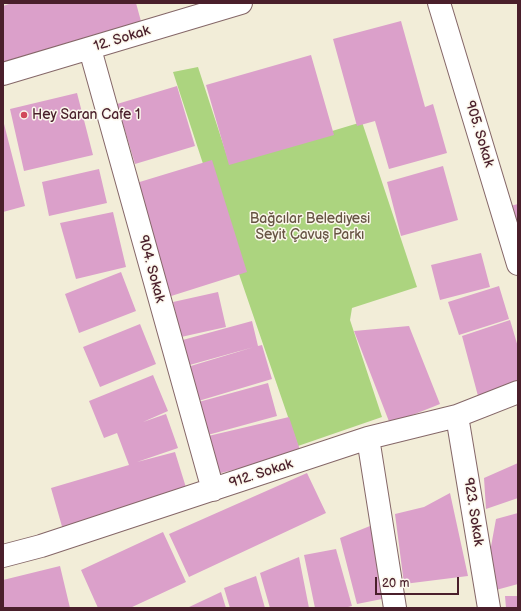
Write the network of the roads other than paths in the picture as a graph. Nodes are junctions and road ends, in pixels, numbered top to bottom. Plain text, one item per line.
1 (241, 3) edge
2 (439, 3) edge
3 (90, 49) junction
4 (3, 74) edge
5 (518, 264) edge
6 (518, 392) edge
7 (457, 416) junction
8 (368, 438) junction
9 (213, 490) junction
10 (3, 556) edge
11 (394, 608) edge
12 (489, 608) edge

1 - 3 street, 12. Sokak
2 - 5 street, 905. Sokak
3 - 4 street, 12. Sokak
3 - 9 street, 904. Sokak
6 - 7 street, 912. Sokak
7 - 8 street, 912. Sokak
7 - 12 street, 923. Sokak
8 - 9 street, 912. Sokak
8 - 11 street
9 - 10 street, 912. Sokak

